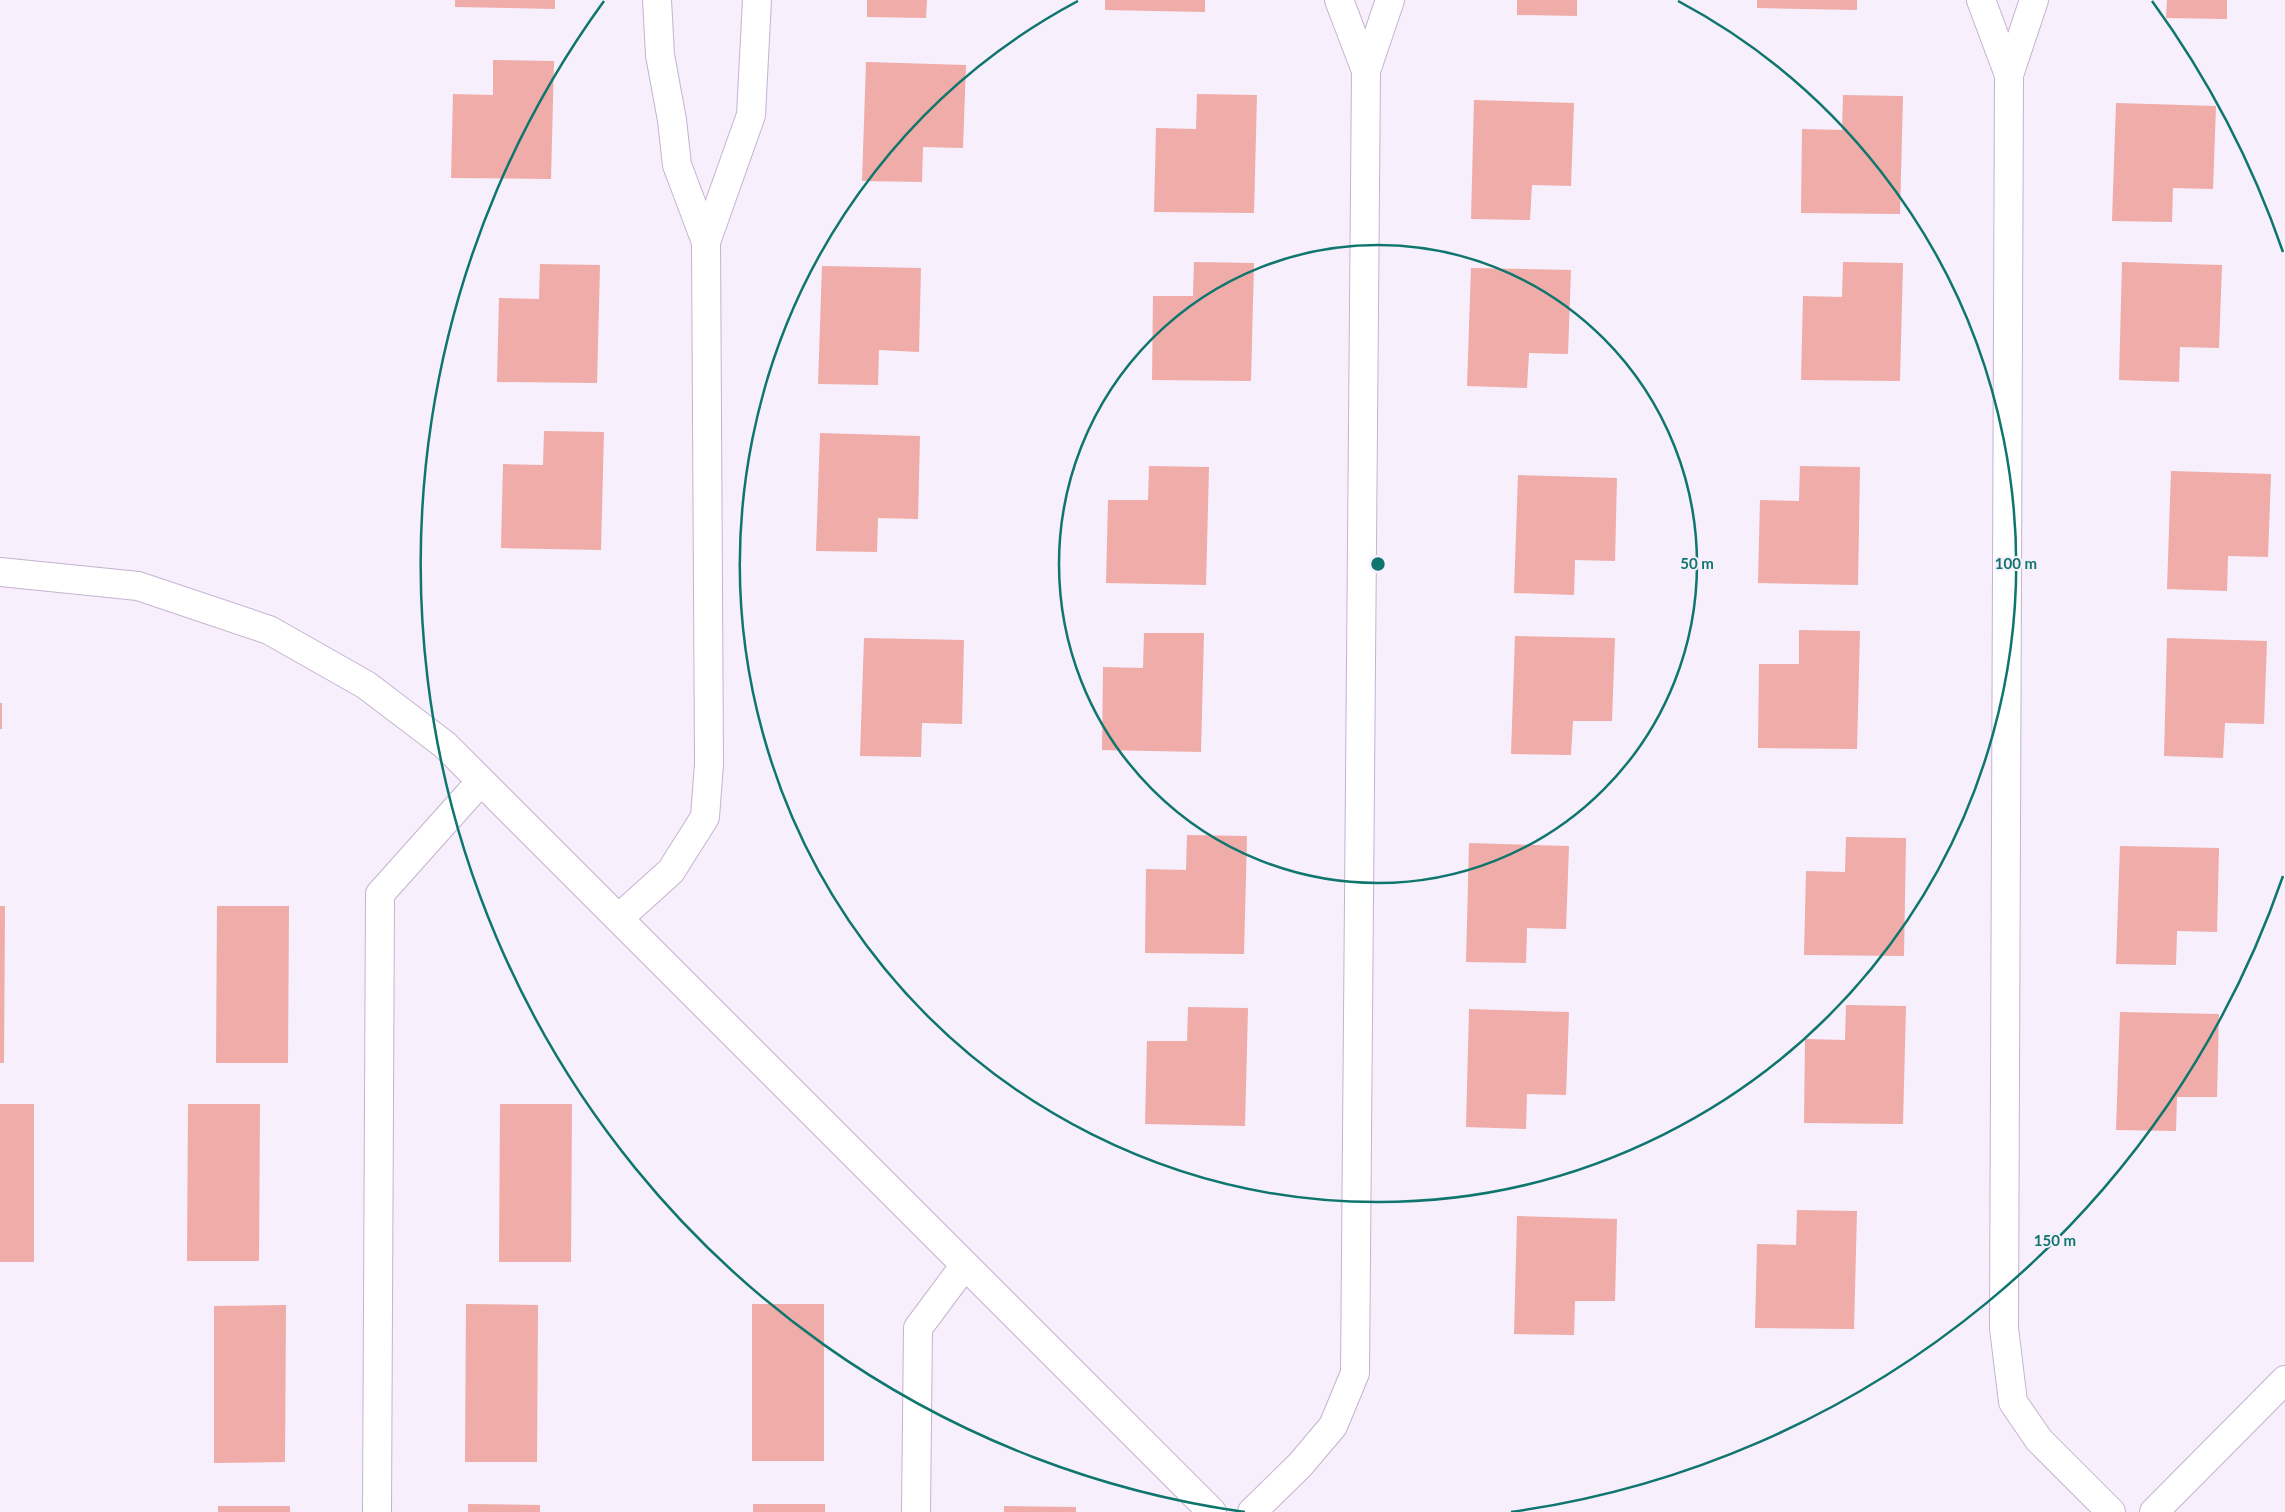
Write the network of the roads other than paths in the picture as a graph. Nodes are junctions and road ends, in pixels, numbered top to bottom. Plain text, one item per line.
1 (657, 0) edge
2 (757, 0) edge
3 (1339, 0) edge
4 (1390, 0) edge
5 (1981, 0) edge
6 (2034, 0) edge
7 (1366, 71) junction
8 (2009, 75) junction
9 (706, 242) junction
10 (0, 572) edge
11 (482, 781) junction
12 (619, 918) junction
13 (965, 1265) junction
14 (2285, 1380) edge
15 (377, 1512) edge
16 (916, 1512) edge
17 (1212, 1512) edge
18 (1252, 1512) edge
19 (2111, 1512) edge
20 (2154, 1512) edge

1 - 9 street
2 - 9 street
3 - 7 street
4 - 7 street
5 - 8 street
6 - 8 street
7 - 18 street
8 - 19 street
9 - 12 street
10 - 11 street
11 - 12 street
11 - 15 street
12 - 13 street
13 - 16 street
13 - 17 street
14 - 20 street

